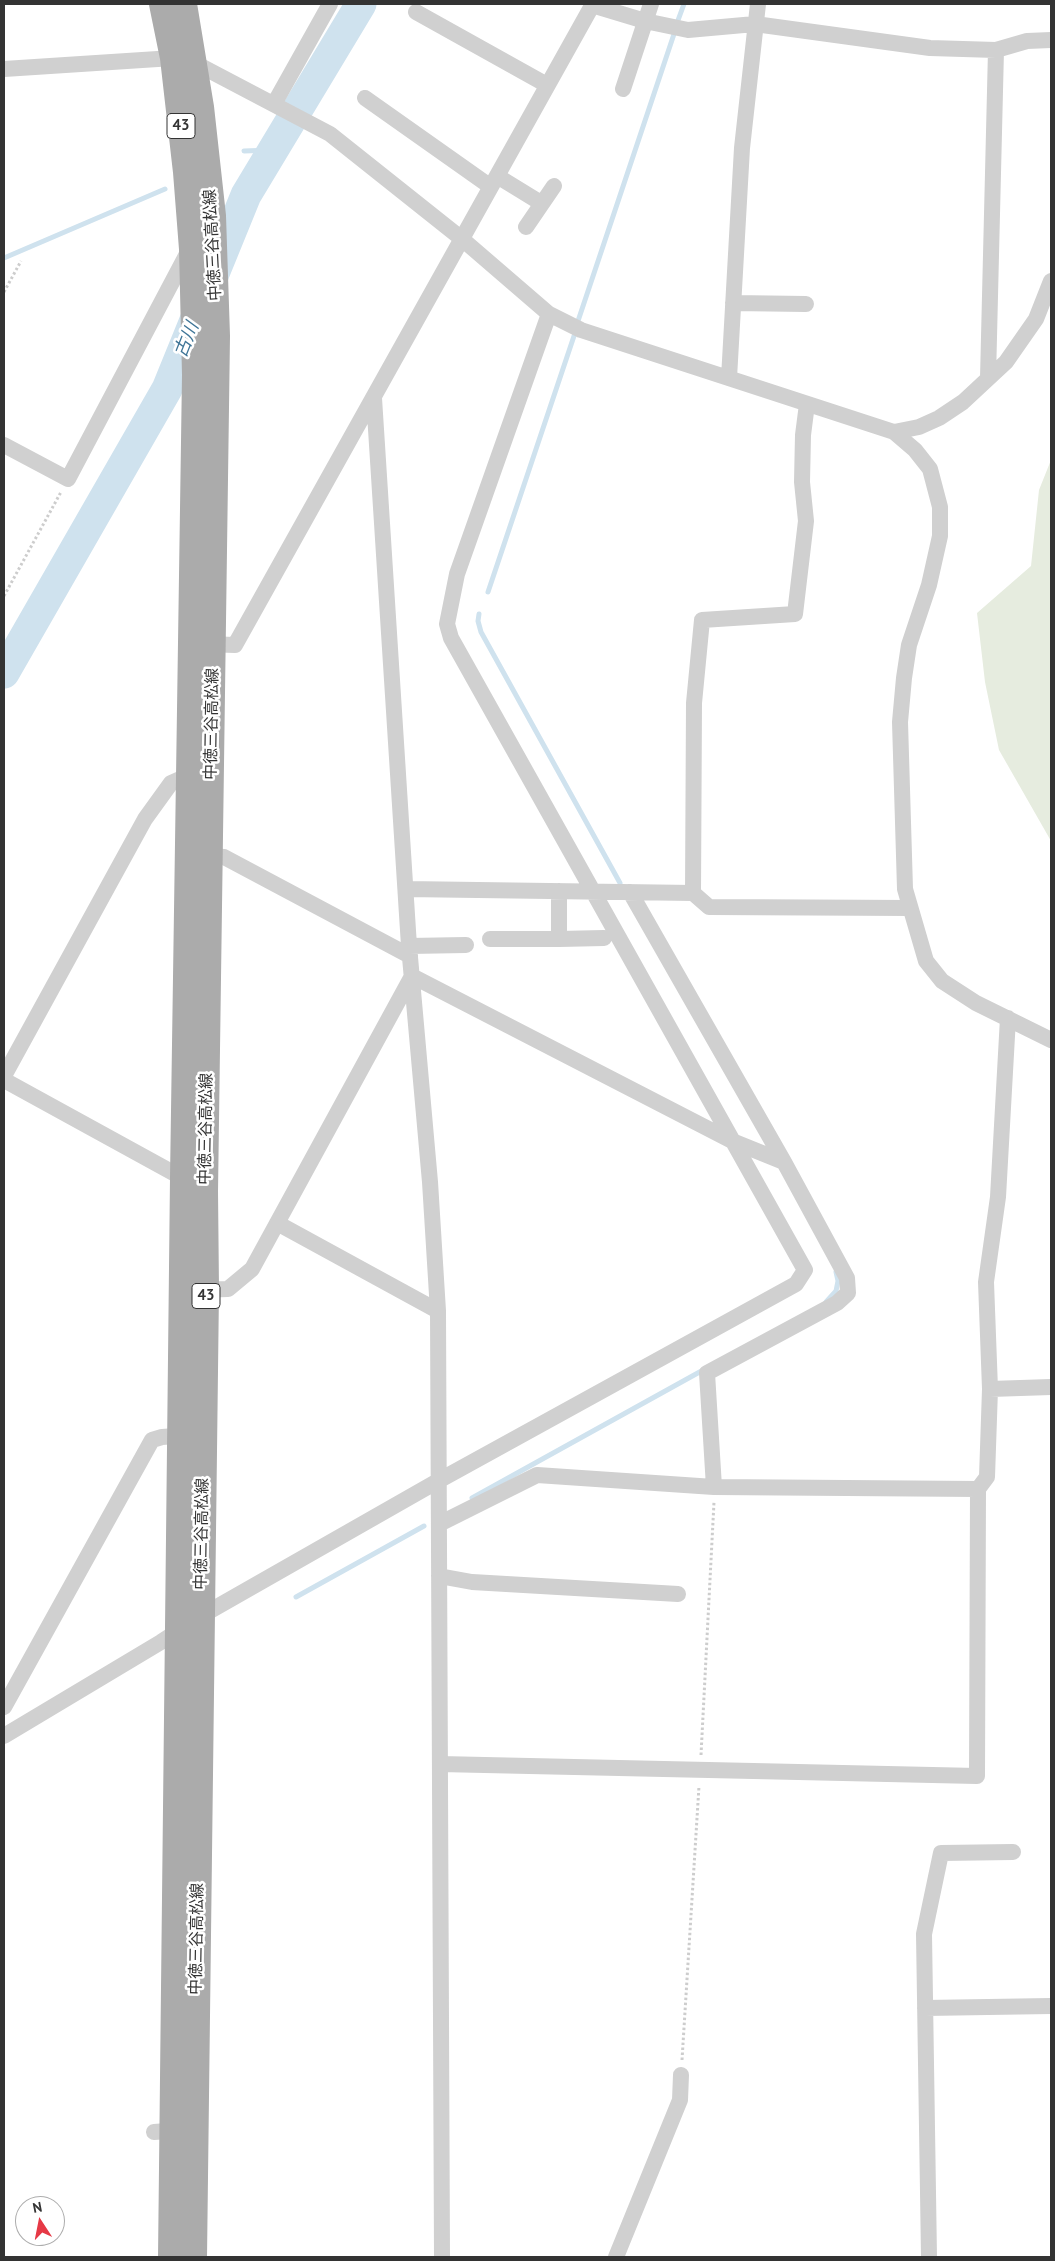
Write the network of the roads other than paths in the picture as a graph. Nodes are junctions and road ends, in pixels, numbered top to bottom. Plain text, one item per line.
1 (162, 4) edge
2 (184, 4) edge
3 (330, 4) edge
4 (592, 4) edge
5 (650, 4) edge
6 (758, 4) edge
7 (416, 12) dead end
8 (645, 21) junction
9 (755, 24) junction
10 (1051, 40) edge
11 (996, 50) junction
12 (184, 60) junction
13 (4, 69) edge
14 (547, 85) junction
15 (624, 89) dead end
16 (365, 98) dead end
17 (279, 107) junction
18 (494, 181) junction
19 (554, 186) dead end
20 (541, 203) junction
21 (526, 227) dead end
22 (462, 239) junction
23 (192, 246) junction
24 (1051, 281) edge
25 (734, 303) junction
26 (806, 304) dead end
27 (549, 314) junction
28 (729, 378) junction
29 (988, 378) junction
30 (374, 398) junction
31 (807, 404) junction
32 (894, 432) junction
33 (4, 445) edge
34 (202, 644) junction
35 (200, 775) junction
36 (210, 856) junction
37 (406, 889) junction
38 (559, 891) junction
39 (592, 891) junction
40 (630, 892) junction
41 (693, 893) junction
42 (910, 908) junction
43 (604, 938) dead end
44 (490, 939) dead end
45 (559, 939) junction
46 (466, 945) dead end
47 (410, 951) junction
48 (412, 976) junction
49 (1008, 1018) junction
50 (1051, 1040) edge
51 (4, 1076) edge
52 (4, 1080) edge
53 (732, 1141) junction
54 (784, 1162) junction
55 (183, 1178) junction
56 (205, 1191) junction
57 (277, 1223) junction
58 (194, 1290) junction
59 (438, 1311) junction
60 (1051, 1386) edge
61 (990, 1388) junction
62 (192, 1435) junction
63 (438, 1481) junction
64 (714, 1487) junction
65 (978, 1489) junction
66 (439, 1524) junction
67 (439, 1576) junction
68 (678, 1594) dead end
69 (201, 1616) junction
70 (177, 1632) junction
71 (4, 1707) edge
72 (4, 1736) edge
73 (440, 1764) junction
74 (1013, 1852) dead end
75 (1051, 2006) edge
76 (925, 2008) junction
77 (681, 2075) dead end
78 (174, 2131) junction
79 (171, 2257) edge
80 (194, 2257) edge
81 (442, 2257) edge
82 (616, 2257) edge
83 (929, 2257) edge

1 - 12 main road, 中徳三谷高松線 / 43
2 - 12 main road, 中徳三谷高松線 / 43
3 - 17 street
4 - 8 street
4 - 14 street
5 - 8 street
6 - 9 street
7 - 14 street
8 - 9 street
8 - 15 street
9 - 11 street
9 - 25 street
10 - 11 street
11 - 29 street
12 - 13 street
12 - 17 street
12 - 23 main road, 中徳三谷高松線 / 43
12 - 34 main road, 中徳三谷高松線 / 43
14 - 18 street
16 - 18 street
17 - 22 street
18 - 20 street
18 - 22 street
19 - 20 street
20 - 21 street
22 - 27 street
22 - 30 street
23 - 33 street
23 - 34 main road, 中徳三谷高松線 / 43
24 - 29 street
25 - 26 street
25 - 28 street
27 - 28 street
27 - 39 street
28 - 31 street
29 - 32 street
30 - 34 street
30 - 37 street
31 - 32 street
31 - 41 street
32 - 42 street
34 - 35 main road, 中徳三谷高松線 / 43
35 - 36 main road, 中徳三谷高松線 / 43
35 - 51 street
35 - 55 main road, 中徳三谷高松線 / 43
36 - 47 street
36 - 56 main road, 中徳三谷高松線 / 43
37 - 38 street
37 - 47 street
38 - 39 street
38 - 45 street
39 - 40 street
39 - 53 street
40 - 41 street
40 - 54 street
41 - 42 street
42 - 49 street
43 - 45 street
44 - 45 street
46 - 47 street
47 - 48 street
48 - 53 street
48 - 57 street
48 - 59 street
49 - 50 street
49 - 61 street
52 - 55 street
53 - 54 street
53 - 63 street
54 - 64 street
55 - 56 street
55 - 58 main road, 中徳三谷高松線 / 43
56 - 58 main road, 中徳三谷高松線 / 43
57 - 58 street
57 - 59 street
58 - 62 main road, 中徳三谷高松線 / 43
59 - 63 street
60 - 61 street
61 - 65 street
62 - 69 main road, 中徳三谷高松線 / 43
62 - 70 main road, 中徳三谷高松線 / 43
62 - 71 street
63 - 66 street
63 - 69 street
64 - 65 street
64 - 66 street
65 - 73 street
66 - 67 street
67 - 68 street
67 - 73 street
69 - 70 street
69 - 78 main road, 中徳三谷高松線 / 43
70 - 72 street
70 - 78 main road, 中徳三谷高松線 / 43
73 - 81 street
74 - 76 street
75 - 76 street
76 - 83 street
77 - 82 street
78 - 79 main road, 中徳三谷高松線 / 43
78 - 80 main road, 中徳三谷高松線 / 43

